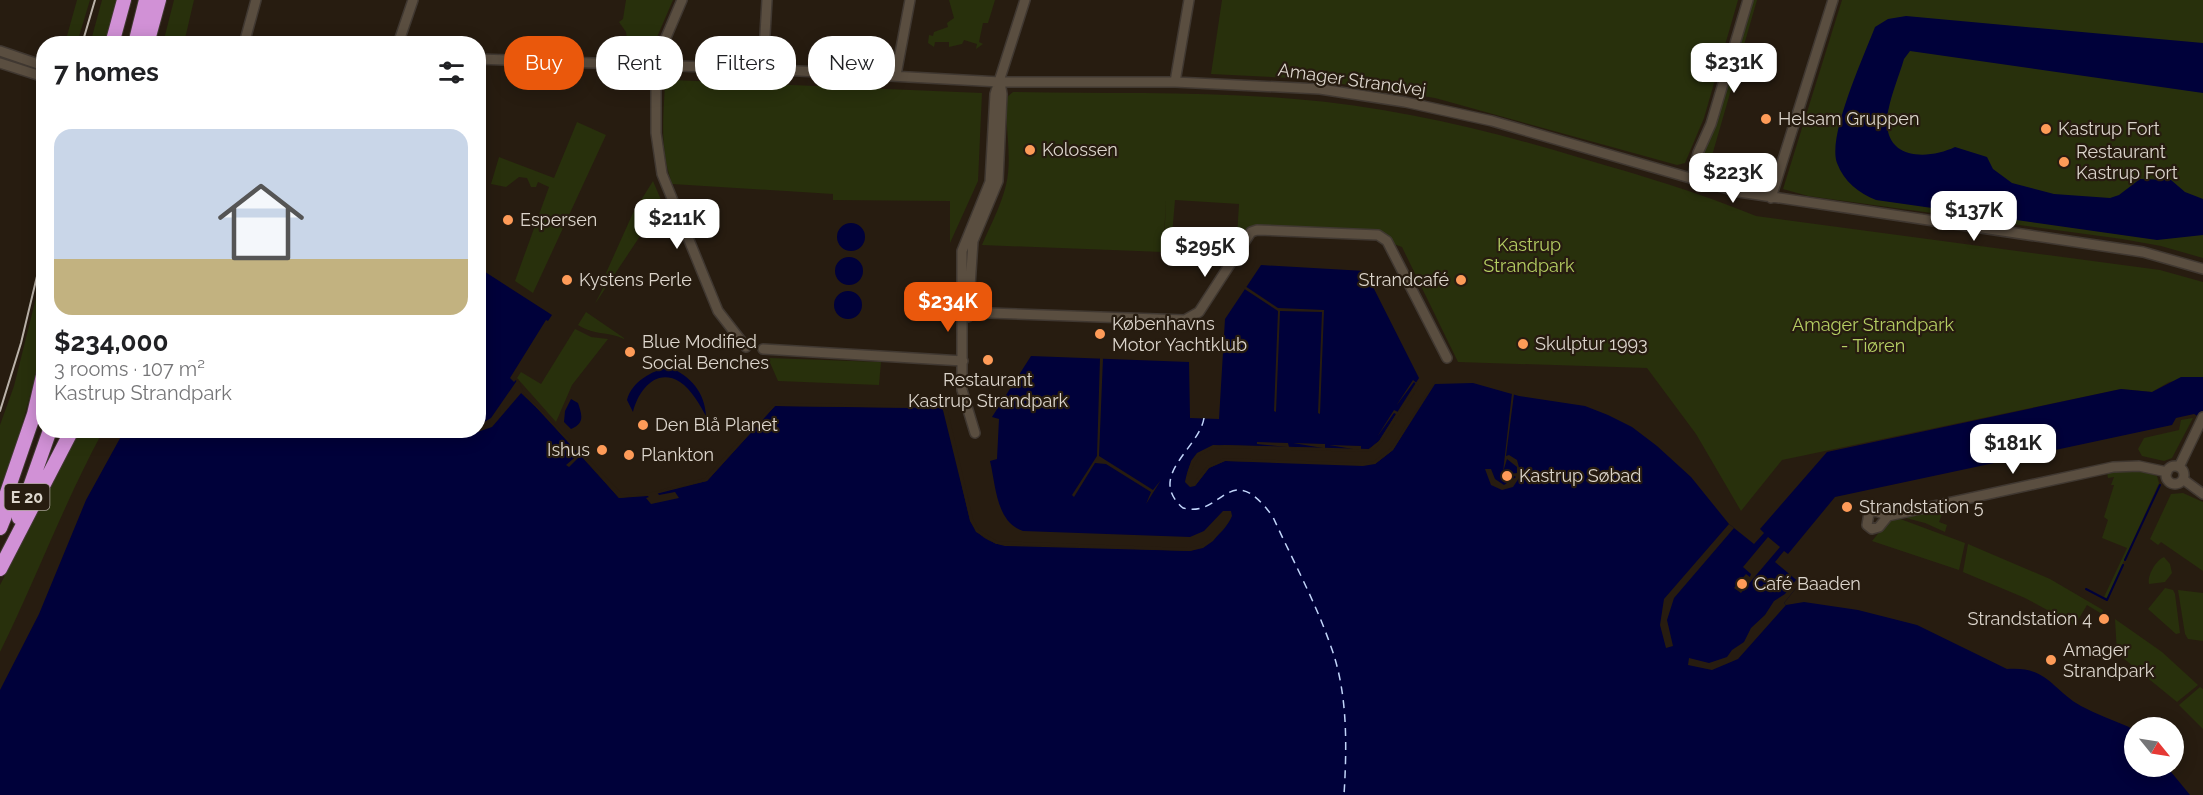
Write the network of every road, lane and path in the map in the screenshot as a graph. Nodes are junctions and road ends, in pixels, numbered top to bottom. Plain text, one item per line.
1 (124, 0) edge
2 (146, 0) edge
3 (159, 0) edge
4 (168, 0) edge
5 (256, 0) edge
6 (413, 0) edge
7 (682, 0) edge
8 (767, 0) edge
9 (910, 0) edge
10 (1025, 0) edge
11 (1189, 0) edge
12 (1748, 0) edge
13 (1833, 0) edge
14 (114, 36) edge
15 (137, 36) edge
16 (149, 36) edge
17 (159, 36) edge
18 (246, 36) edge
19 (401, 36) edge
20 (668, 36) edge
21 (765, 36) edge
22 (0, 51) edge
23 (486, 59) edge
24 (0, 63) edge
25 (36, 63) edge
26 (596, 65) edge
27 (796, 70) edge
28 (36, 74) edge
29 (896, 75) junction
30 (1000, 82) junction
31 (1175, 82) junction
32 (656, 90) edge
33 (1692, 179) junction
34 (1772, 198) junction
35 (2203, 269) edge
36 (964, 312) junction
37 (746, 347) dead end
38 (763, 349) dead end
39 (963, 357) junction
40 (1447, 358) dead end
41 (36, 401) edge
42 (2203, 417) edge
43 (36, 429) edge
44 (975, 433) dead end
45 (47, 438) edge
46 (68, 438) edge
47 (2179, 467) junction
48 (2167, 472) junction
49 (2184, 480) junction
50 (2203, 494) edge
51 (0, 513) edge
52 (1888, 516) dead end
53 (0, 528) edge
54 (0, 561) edge
55 (0, 569) edge

1 - 14 highway
2 - 15 highway
3 - 16 highway
4 - 17 highway
5 - 18 street
6 - 19 street
7 - 20 street
8 - 21 street
9 - 29 street
10 - 30 street
11 - 31 street
12 - 33 street
13 - 34 street
22 - 25 street
23 - 26 street, Amager Strandvej
24 - 28 street
27 - 29 street, Amager Strandvej
29 - 30 street, Amager Strandvej
30 - 31 street, Amager Strandvej
30 - 36 street
31 - 33 street, Amager Strandvej
32 - 37 street
33 - 34 street, Amager Strandvej
34 - 35 street, Amager Strandvej
36 - 39 street
36 - 40 street
38 - 39 street
39 - 44 street
41 - 51 highway
42 - 47 street
43 - 53 highway, E 20
45 - 54 highway, E 20
46 - 55 highway
47 - 48 street
47 - 49 street
48 - 49 street
48 - 52 street
49 - 50 street

